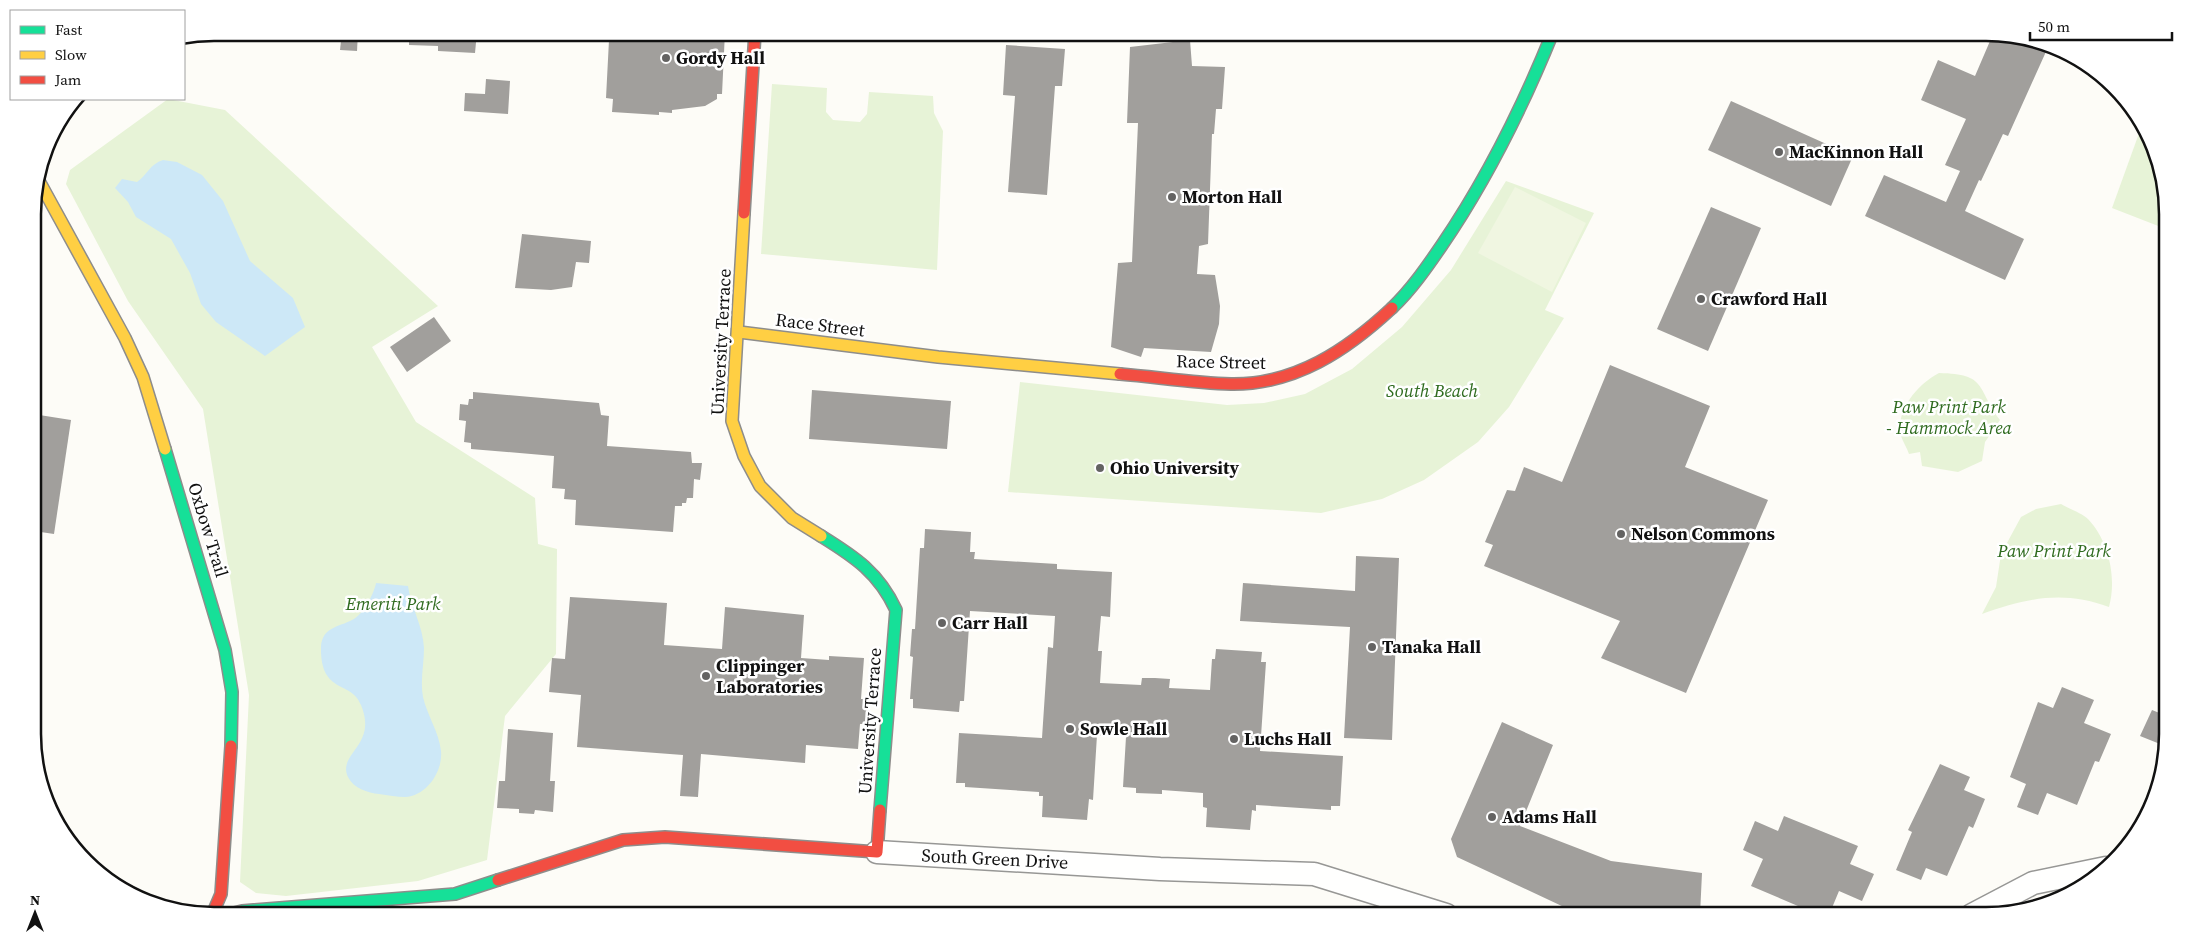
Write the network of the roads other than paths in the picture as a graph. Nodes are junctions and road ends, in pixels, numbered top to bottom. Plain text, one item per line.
1 (1549, 41) edge
2 (754, 42) edge
3 (44, 190) edge
4 (739, 332) junction
5 (877, 852) junction
6 (542, 865) junction
7 (2091, 871) edge
8 (513, 889) dead end
9 (1418, 906) edge
10 (1989, 906) edge
11 (215, 907) edge
12 (293, 907) edge

1 - 4 street, Race Street
2 - 4 street, University Terrace
3 - 11 street, Oxbow Trail
4 - 5 street, University Terrace
5 - 6 street, South Green Drive
5 - 9 street, South Green Drive
6 - 8 street, South Green Drive
6 - 12 street, South Green Drive
7 - 10 street

